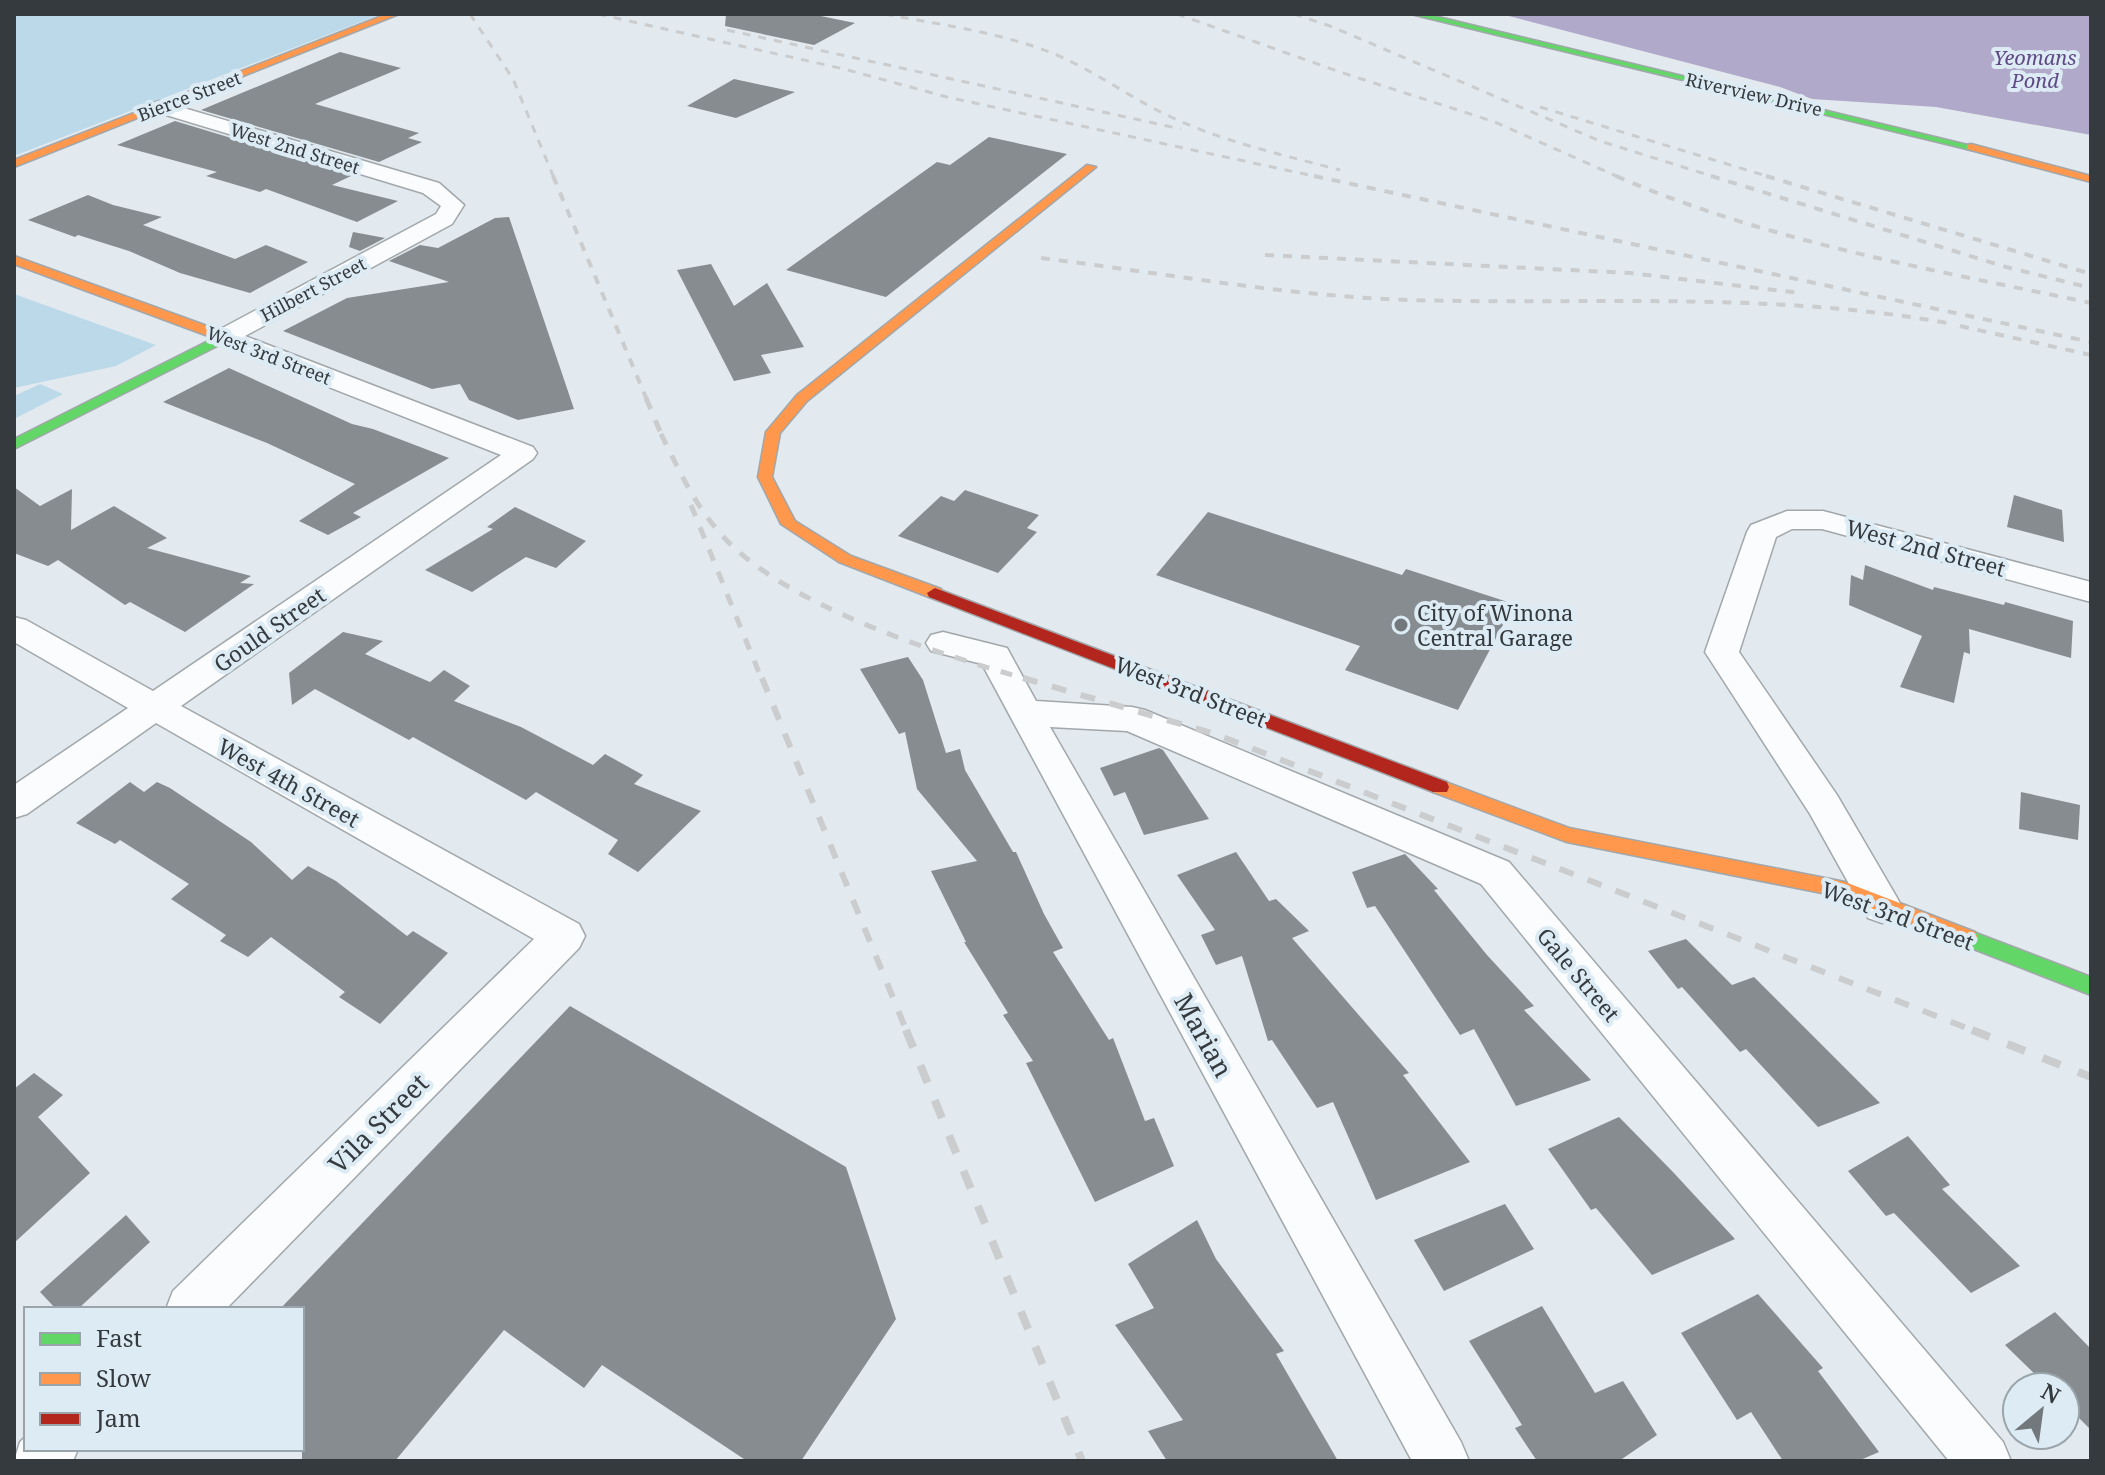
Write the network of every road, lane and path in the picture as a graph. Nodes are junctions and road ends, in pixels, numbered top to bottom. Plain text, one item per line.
1 (395, 14) edge
2 (410, 14) edge
3 (1415, 14) edge
4 (363, 29) junction
5 (160, 107) junction
6 (14, 164) edge
7 (1091, 167) dead end
8 (2091, 179) edge
9 (431, 188) joint
10 (14, 260) edge
11 (224, 337) junction
12 (14, 445) edge
13 (523, 453) joint
14 (2091, 592) edge
15 (14, 628) edge
16 (943, 643) dead end
17 (157, 707) junction
18 (1024, 713) junction
19 (14, 804) edge
20 (1882, 907) junction
21 (564, 936) joint
22 (2091, 986) edge
23 (193, 1307) edge
24 (1442, 1461) edge
25 (1984, 1461) edge

1 - 4 street, Bierce Street
2 - 4 street, Bierce Street
3 - 8 street, Riverview Drive
4 - 5 street, Bierce Street
5 - 6 street, Bierce Street
5 - 9 street, West 2nd Street
7 - 20 street, West 3rd Street
9 - 11 street, Hilbert Street
10 - 11 street, West 3rd Street
11 - 12 street, Hilbert Street
11 - 13 street, West 3rd Street
13 - 17 street, Gould Street
14 - 20 street, West 2nd Street
15 - 17 street, West 4th Street
16 - 18 street, Marian
17 - 19 street, Gould Street
17 - 21 street, West 4th Street
18 - 24 street, Marian
18 - 25 street, Gale Street
20 - 22 street, West 3rd Street
21 - 23 street, Vila Street

